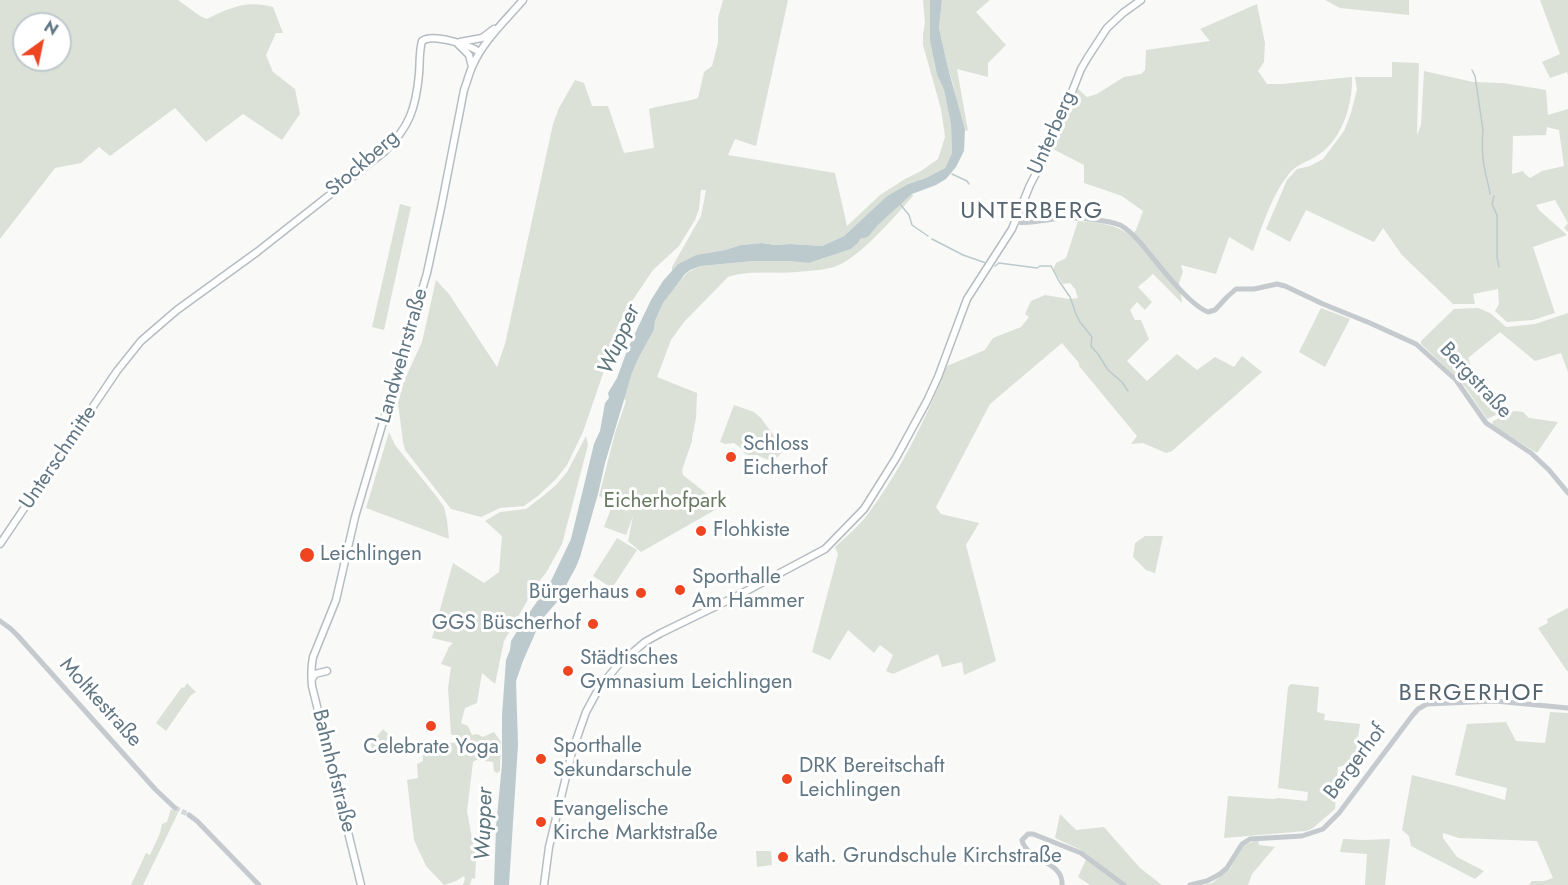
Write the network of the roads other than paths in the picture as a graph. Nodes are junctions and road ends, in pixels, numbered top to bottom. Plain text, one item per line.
1 (523, 0) edge
2 (1141, 0) edge
3 (504, 21) junction
4 (456, 42) junction
5 (480, 52) junction
6 (472, 67) junction
7 (1015, 222) junction
8 (126, 358) joint
9 (1568, 493) edge
10 (0, 544) edge
11 (0, 621) edge
12 (313, 657) joint
13 (327, 671) dead end
14 (311, 680) junction
15 (1568, 708) edge
16 (175, 808) tunnel mouth
17 (189, 815) tunnel mouth
18 (259, 885) edge
19 (361, 885) edge
20 (544, 885) edge
21 (1062, 885) edge
22 (1124, 885) edge
23 (1190, 885) edge

1 - 3 main road
2 - 7 main road, Unterberg
3 - 4 main road
3 - 5 main road, Landwehrstraße
4 - 5 main road, Stockberg
4 - 6 main road
4 - 8 main road, Stockberg
5 - 6 main road, Landwehrstraße
6 - 12 main road, Landwehrstraße
7 - 9 street, Bergstraße
7 - 20 main road, Unterberg
8 - 10 main road, Unterschmitte
11 - 16 street, Moltkestraße
12 - 14 main road, Bahnhofstraße
13 - 14 main road
14 - 19 main road, Bahnhofstraße
15 - 23 street, Bergerhof
17 - 18 street
21 - 22 street

